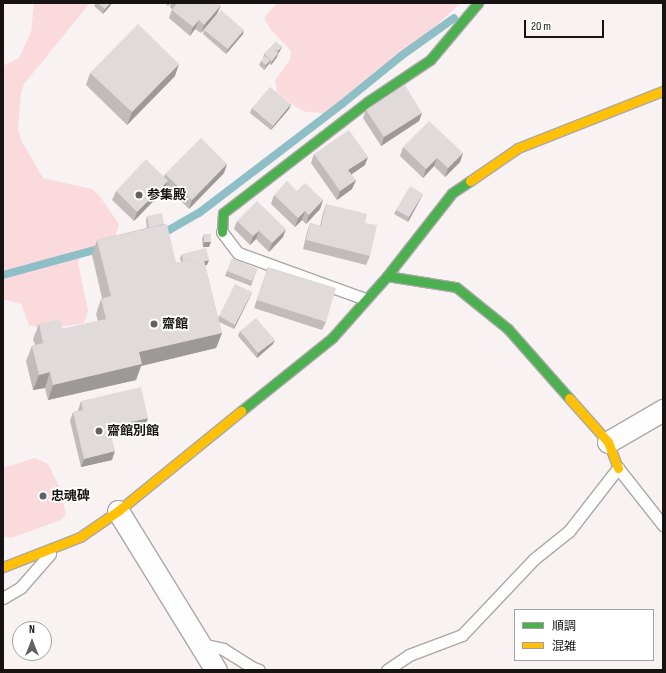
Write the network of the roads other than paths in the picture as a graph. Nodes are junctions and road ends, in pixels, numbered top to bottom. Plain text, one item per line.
1 (478, 3) edge
2 (663, 91) edge
3 (222, 232) joint
4 (387, 276) junction
5 (365, 299) junction
6 (663, 410) edge
7 (608, 442) junction
8 (618, 468) junction
9 (118, 511) junction
10 (663, 525) edge
11 (57, 546) junction
12 (3, 567) edge
13 (3, 598) edge
14 (200, 644) junction
15 (216, 670) edge
16 (259, 670) edge
17 (387, 670) edge

1 - 3 street
2 - 4 street
3 - 5 lane
4 - 5 street
4 - 7 street
5 - 9 street
6 - 7 street
7 - 8 street
8 - 10 lane
8 - 17 lane
9 - 11 street
9 - 14 street
11 - 12 street
11 - 13 lane
14 - 15 street
14 - 16 lane

